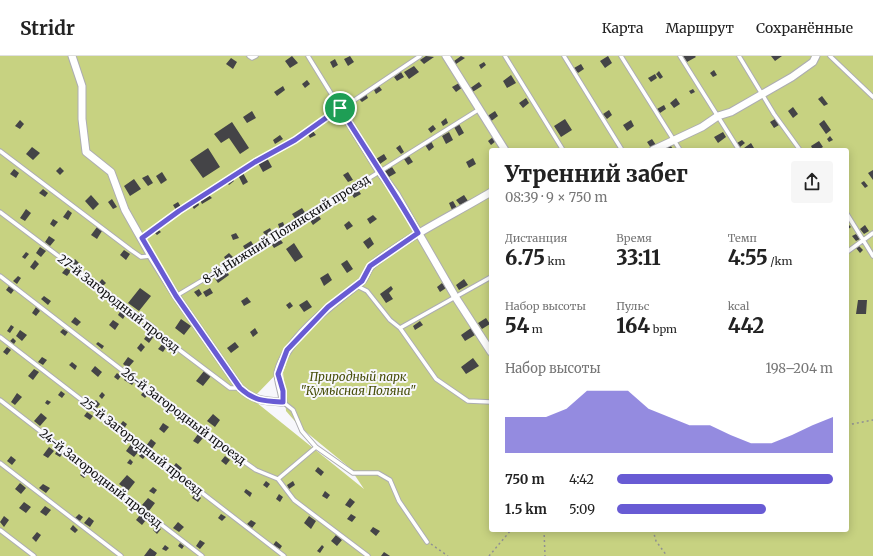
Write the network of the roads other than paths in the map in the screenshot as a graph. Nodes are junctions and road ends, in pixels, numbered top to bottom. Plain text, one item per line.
1 (72, 56) edge
2 (249, 56) edge
3 (256, 56) edge
4 (308, 56) edge
5 (420, 56) edge
6 (446, 56) edge
7 (504, 56) edge
8 (564, 56) edge
9 (621, 56) edge
10 (680, 56) edge
11 (739, 56) edge
12 (816, 56) edge
13 (830, 56) edge
14 (762, 94) junction
15 (873, 97) edge
16 (340, 108) junction
17 (478, 110) junction
18 (718, 116) junction
19 (673, 139) junction
20 (504, 148) edge
21 (562, 148) edge
22 (621, 148) edge
23 (657, 148) edge
24 (679, 148) edge
25 (738, 148) edge
26 (799, 148) edge
27 (0, 151) edge
28 (379, 171) junction
29 (489, 193) edge
30 (0, 212) edge
31 (849, 217) edge
32 (418, 233) junction
33 (873, 234) edge
34 (142, 238) junction
35 (863, 241) junction
36 (849, 251) edge
37 (151, 256) junction
38 (873, 256) edge
39 (0, 276) edge
40 (489, 278) edge
41 (356, 285) junction
42 (176, 296) junction
43 (456, 298) junction
44 (400, 328) junction
45 (0, 337) edge
46 (489, 349) edge
47 (240, 388) junction
48 (0, 400) edge
49 (283, 402) junction
50 (489, 402) edge
51 (316, 447) junction
52 (0, 463) edge
53 (278, 479) junction
54 (0, 530) edge
55 (428, 542) road end
56 (34, 556) edge
57 (121, 556) edge
58 (202, 556) edge
59 (284, 556) edge
60 (368, 556) edge

1 - 34 street
2 - 3 lane
4 - 16 lane
5 - 16 lane
6 - 17 street
7 - 21 lane
8 - 22 lane
9 - 19 lane
10 - 18 lane
11 - 14 lane
12 - 14 street
13 - 15 lane
14 - 18 street
14 - 26 lane
16 - 28 street
16 - 34 lane
17 - 20 street
17 - 28 lane, 8-й Нижний Полянский проезд
18 - 19 street
18 - 25 lane
19 - 23 street
19 - 24 lane
27 - 37 lane
28 - 32 street
28 - 42 lane, 8-й Нижний Полянский проезд
29 - 32 street
30 - 47 lane, 27-й Загородный проезд
31 - 35 lane
32 - 41 street
32 - 43 street
33 - 35 lane
34 - 37 street
35 - 36 lane
35 - 38 lane
37 - 42 street
39 - 53 lane, 26-й Загородный проезд
40 - 43 lane
41 - 44 lane
41 - 49 street
42 - 47 street
43 - 44 lane
43 - 46 street
44 - 50 lane
45 - 59 lane, 25-й Загородный проезд
47 - 49 street
48 - 58 lane, 24-й Загородный проезд
49 - 51 lane
51 - 53 lane
51 - 55 lane
52 - 57 lane
53 - 60 lane
54 - 56 lane

